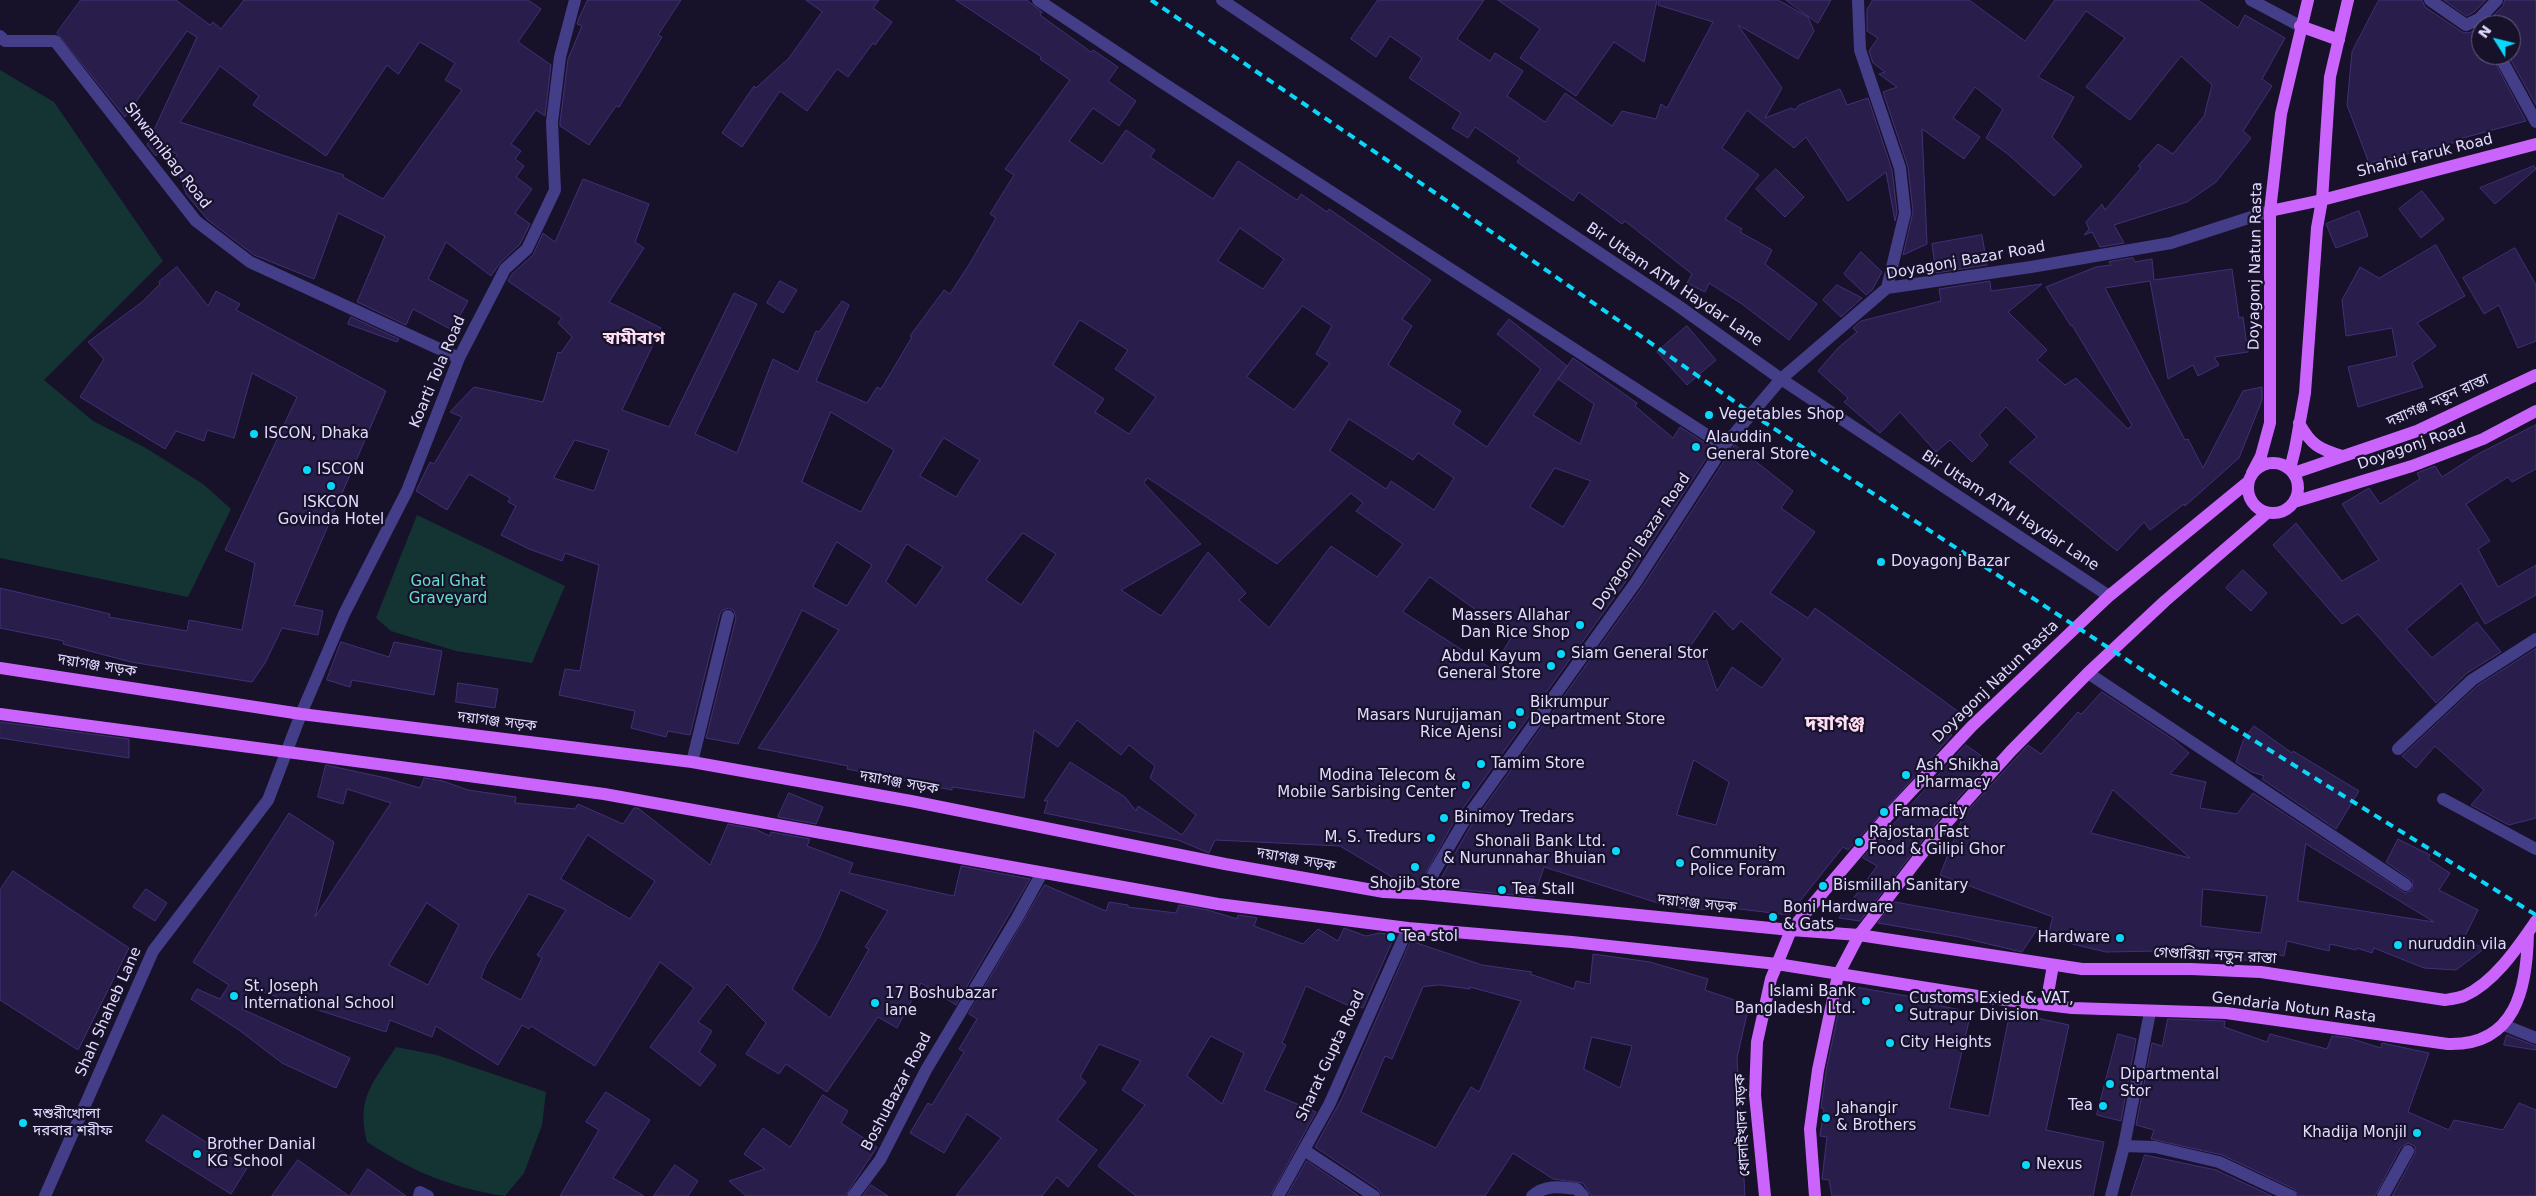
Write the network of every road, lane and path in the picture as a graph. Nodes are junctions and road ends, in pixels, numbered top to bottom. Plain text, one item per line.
1 (575, 0) edge
2 (1038, 0) edge
3 (1222, 0) edge
4 (1858, 0) edge
5 (2251, 0) edge
6 (2308, 0) edge
7 (2348, 0) edge
8 (2430, 0) edge
9 (2497, 0) edge
10 (2485, 15) edge
11 (2471, 24) edge
12 (2300, 26) junction
13 (0, 36) edge
14 (2339, 40) junction
15 (2505, 65) edge
16 (2536, 122) edge
17 (2536, 144) edge
18 (2322, 200) junction
19 (2270, 211) junction
20 (1887, 288) junction
21 (459, 358) junction
22 (2536, 375) edge
23 (1781, 379) junction
24 (2536, 411) edge
25 (2299, 423) junction
26 (1724, 446) junction
27 (2342, 456) junction
28 (2292, 471) junction
29 (2250, 478) junction
30 (2294, 502) junction
31 (2267, 514) junction
32 (2109, 596) junction
33 (728, 616) dead end
34 (2536, 639) edge
35 (0, 668) edge
36 (2088, 673) junction
37 (0, 714) edge
38 (301, 714) junction
39 (2398, 749) dead end
40 (287, 752) junction
41 (692, 762) junction
42 (2443, 799) dead end
43 (2536, 849) edge
44 (1042, 872) junction
45 (2406, 885) dead end
46 (1424, 894) junction
47 (2536, 921) edge
48 (1408, 928) junction
49 (1791, 930) junction
50 (2528, 933) junction
51 (1859, 935) junction
52 (1777, 964) junction
53 (2052, 965) junction
54 (1838, 974) junction
55 (2046, 1005) junction
56 (2150, 1012) junction
57 (2504, 1026) junction
58 (2536, 1038) edge
59 (2124, 1146) junction
60 (1304, 1150) junction
61 (2408, 1151) dead end
62 (45, 1196) edge
63 (419, 1196) edge
64 (428, 1196) edge
65 (853, 1196) edge
66 (1278, 1196) edge
67 (1374, 1196) edge
68 (1532, 1196) edge
69 (1583, 1196) edge
70 (1765, 1196) edge
71 (1815, 1196) edge
72 (2112, 1196) edge
73 (2290, 1196) edge
74 (2383, 1196) edge

1 - 21 street, Koarti Tola Road
2 - 26 street
3 - 23 street, Bir Uttam ATM Haydar Lane
4 - 20 street
5 - 12 street
6 - 12 main road, Doyagonj Natun Rasta
7 - 14 main road
8 - 11 street
9 - 10 street
12 - 14 main road
12 - 19 main road, Doyagonj Natun Rasta
13 - 21 street, Shwamibag Road
14 - 18 main road
15 - 16 street
17 - 18 main road, Shahid Faruk Road
18 - 19 main road, Shahid Faruk Road
18 - 25 main road
19 - 20 street, Doyagonj Bazar Road
19 - 29 main road, Doyagonj Natun Rasta
20 - 23 street, Doyagonj Bazar Road
21 - 38 street, Koarti Tola Road
22 - 27 main road, দয়াগঞ্জ নতুন রাস্তা
23 - 26 street, Doyagonj Bazar Road
23 - 32 street, Bir Uttam ATM Haydar Lane
24 - 30 main road, Doyagonj Road
25 - 27 main road
25 - 28 main road
26 - 46 street, Doyagonj Bazar Road
27 - 28 main road, দয়াগঞ্জ নতুন রাস্তা
28 - 29 main road
28 - 30 main road
29 - 31 main road
29 - 32 main road, Doyagonj Natun Rasta
30 - 31 main road
31 - 36 main road
32 - 49 main road, Doyagonj Natun Rasta
33 - 41 street
34 - 39 street
35 - 38 main road, দয়াগঞ্জ সড়ক
36 - 45 street
36 - 51 main road
37 - 40 main road
38 - 40 street, Koarti Tola Road
38 - 41 main road, দয়াগঞ্জ সড়ক
40 - 44 main road
40 - 62 street, Shah Shaheb Lane
41 - 46 main road, দয়াগঞ্জ সড়ক
42 - 43 street
44 - 48 main road
44 - 65 street, BoshuBazar Road
46 - 49 main road, দয়াগঞ্জ সড়ক
47 - 50 main road, গেণ্ডারিয়া নতুন রাস্তা
48 - 52 main road
48 - 60 street, Sharat Gupta Road
49 - 51 main road, দয়াগঞ্জ সড়ক
49 - 52 main road
50 - 53 main road, গেণ্ডারিয়া নতুন রাস্তা
50 - 57 main road
51 - 53 main road, গেণ্ডারিয়া নতুন রাস্তা
51 - 54 main road
52 - 54 main road, Gendaria Notun Rasta
52 - 70 main road, ধোলাইখাল সড়ক
53 - 55 main road
54 - 55 main road, Gendaria Notun Rasta
54 - 71 main road
55 - 56 main road, Gendaria Notun Rasta
56 - 57 main road, Gendaria Notun Rasta
56 - 59 street
57 - 58 street
59 - 72 street
59 - 73 street
60 - 66 street, Sharat Gupta Road
60 - 67 street
61 - 74 street
63 - 64 street
68 - 69 street

